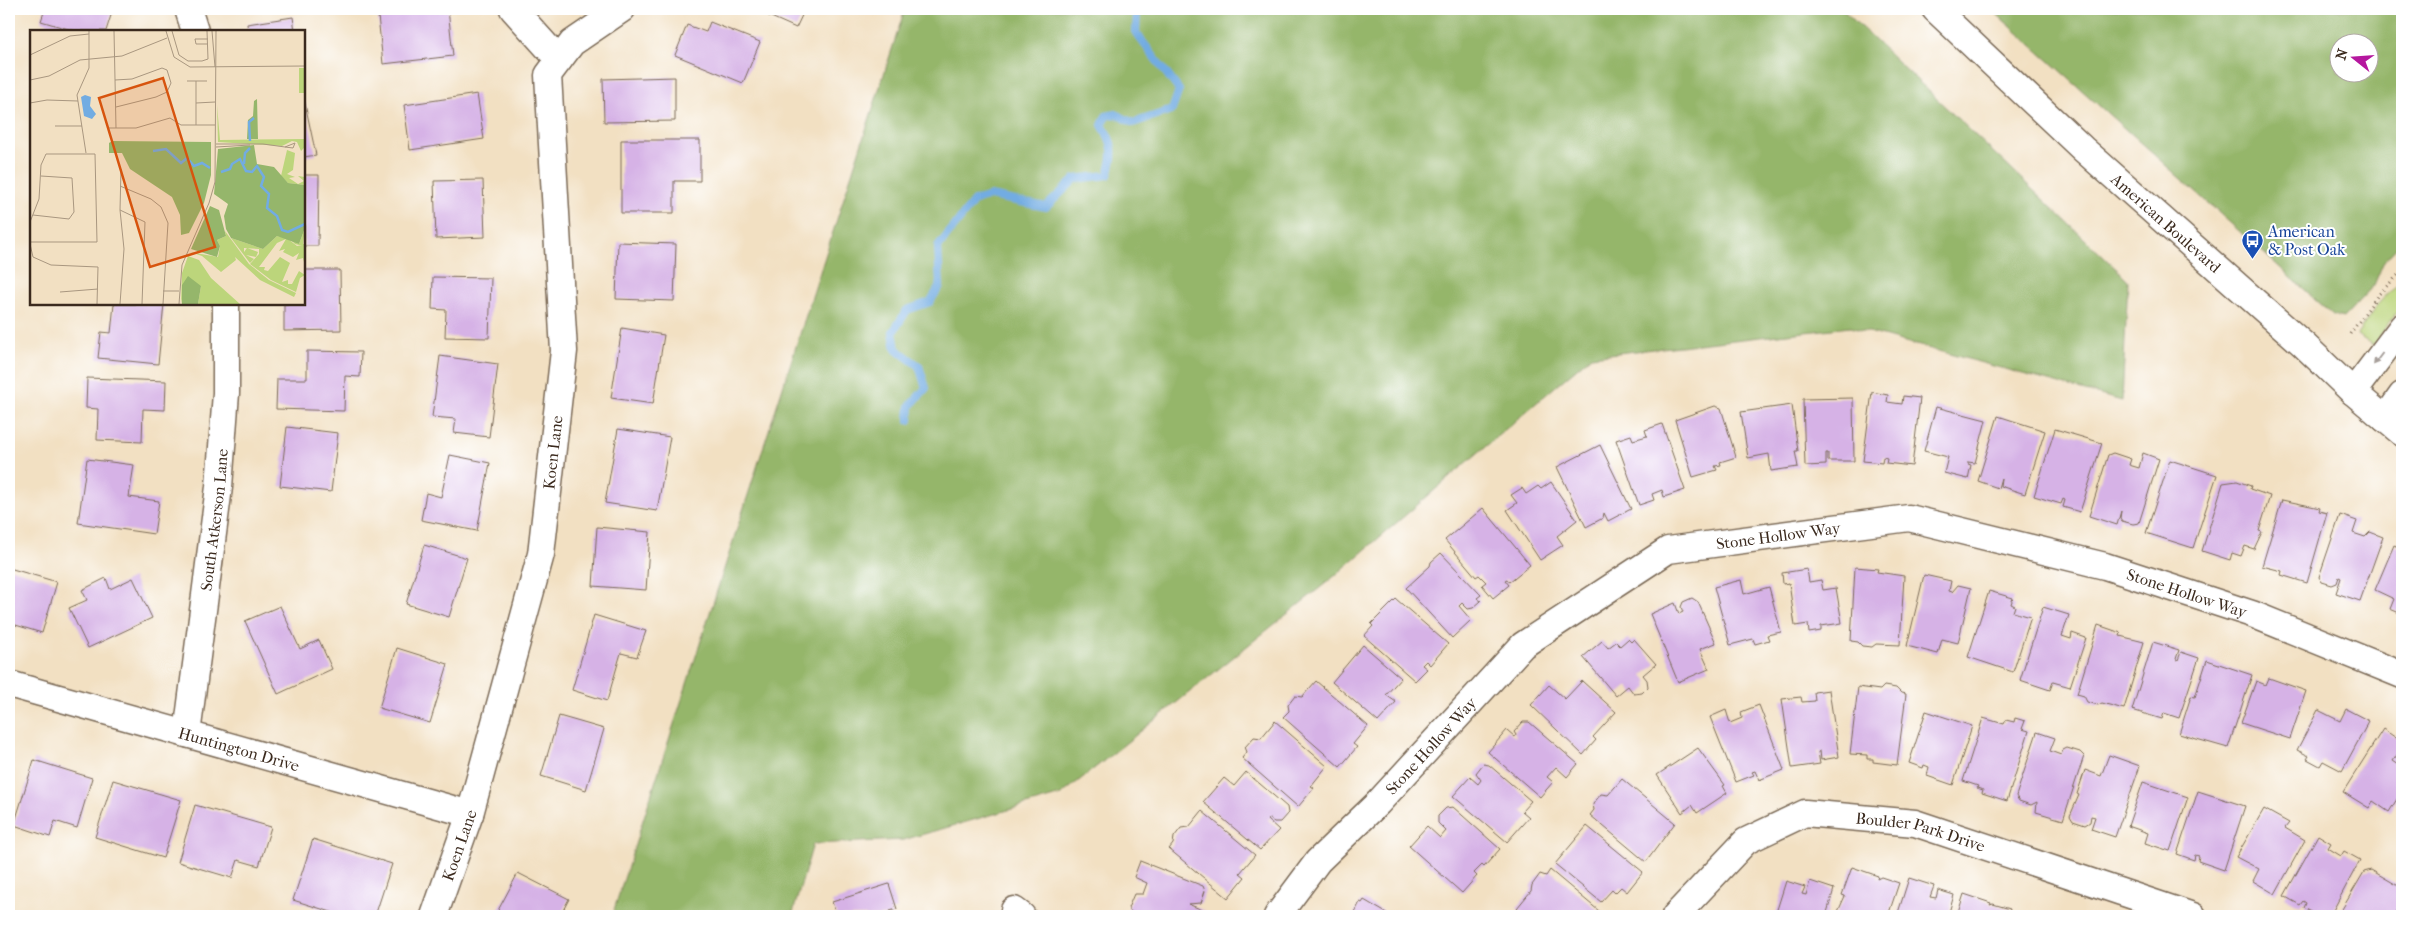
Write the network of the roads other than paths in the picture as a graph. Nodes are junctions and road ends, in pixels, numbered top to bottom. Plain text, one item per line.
1 (188, 9) edge
2 (513, 9) edge
3 (622, 9) edge
4 (1935, 9) edge
5 (195, 30) edge
6 (559, 60) junction
7 (226, 305) edge
8 (2402, 327) edge
9 (2353, 392) junction
10 (2402, 395) edge
11 (2393, 426) edge
12 (2402, 675) edge
13 (9, 684) edge
14 (187, 734) junction
15 (470, 814) junction
16 (434, 916) edge
17 (1277, 916) edge
18 (1675, 916) edge
19 (2193, 916) edge

1 - 5 street
2 - 6 street
3 - 6 street, Koen Lane
4 - 9 street, American Boulevard
6 - 15 street, Koen Lane
7 - 14 street, South Atkerson Lane
8 -> 9 street
9 - 11 street, American Boulevard
10 - 11 street
12 - 17 street, Stone Hollow Way
13 - 14 street, Huntington Drive
14 - 15 street, Huntington Drive
15 - 16 street, Koen Lane
18 - 19 street, Boulder Park Drive

